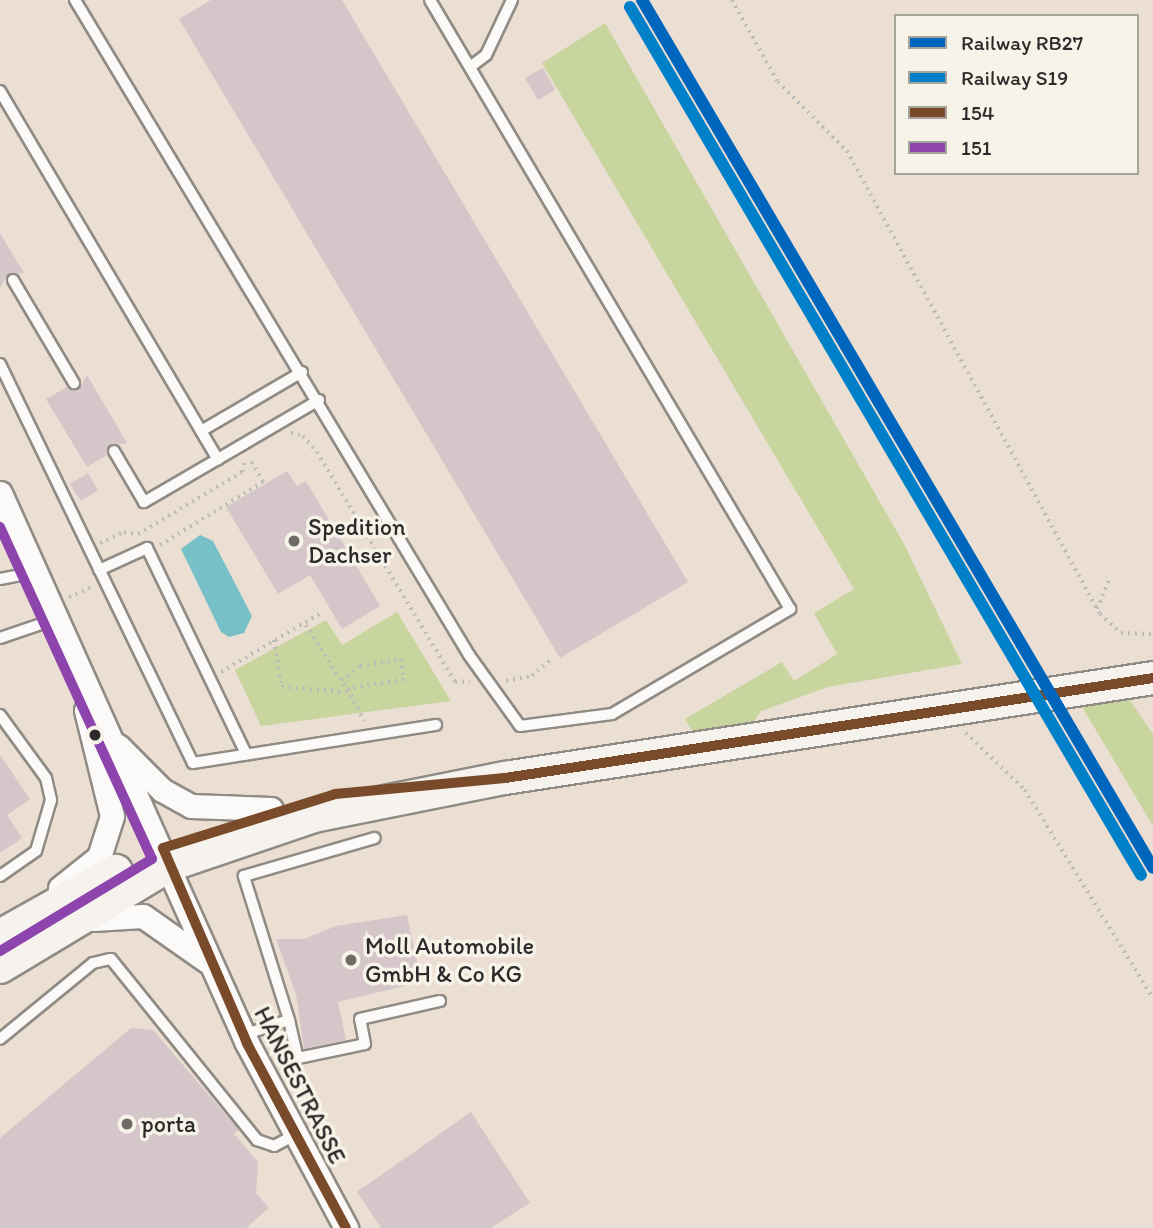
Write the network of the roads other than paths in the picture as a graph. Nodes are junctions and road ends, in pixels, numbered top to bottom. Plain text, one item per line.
1 (75, 0) edge
2 (430, 0) edge
3 (512, 0) edge
4 (470, 67) junction
5 (0, 91) edge
6 (13, 280) dead end
7 (0, 364) edge
8 (302, 372) junction
9 (74, 383) dead end
10 (318, 400) junction
11 (201, 431) junction
12 (114, 451) dead end
13 (218, 459) junction
14 (0, 492) edge
15 (99, 570) junction
16 (36, 572) junction
17 (0, 579) edge
18 (56, 619) junction
19 (0, 638) edge
20 (69, 649) junction
21 (1153, 678) edge
22 (0, 715) edge
23 (436, 725) dead end
24 (113, 742) junction
25 (246, 754) junction
26 (505, 778) junction
27 (271, 808) junction
28 (374, 838) dead end
29 (166, 856) junction
30 (0, 876) edge
31 (30, 916) junction
32 (62, 925) junction
33 (0, 936) edge
34 (211, 964) junction
35 (0, 967) edge
36 (440, 1001) dead end
37 (289, 1020) junction
38 (243, 1035) junction
39 (0, 1039) edge
40 (295, 1135) junction
41 (343, 1227) edge

1 - 8 lane
2 - 4 lane
3 - 4 lane
4 - 10 lane
5 - 11 lane
6 - 9 lane
7 - 15 lane
8 - 10 lane
8 - 11 lane
10 - 13 lane
11 - 13 lane
12 - 13 lane
14 - 16 street, HANSESTRASSE
15 - 25 lane
15 - 25 lane
16 - 17 lane
16 - 18 street, HANSESTRASSE
18 - 19 lane
18 - 20 street, HANSESTRASSE
20 - 24 street, HANSESTRASSE
20 - 31 street, HANSESTRASSE
21 - 26 main road
22 - 30 lane
23 - 25 lane
24 - 27 street, HANSESTRASSE
24 - 29 street, HANSESTRASSE
26 - 27 main road
26 - 29 main road
27 - 29 main road
28 - 37 lane
29 - 31 main road
29 - 32 main road
29 - 34 street, HANSESTRASSE
31 - 33 main road
32 - 34 street
32 - 35 main road
34 - 38 street, HANSESTRASSE
36 - 37 lane
37 - 38 lane
38 - 40 street, HANSESTRASSE
39 - 40 lane
40 - 41 street, HANSESTRASSE

